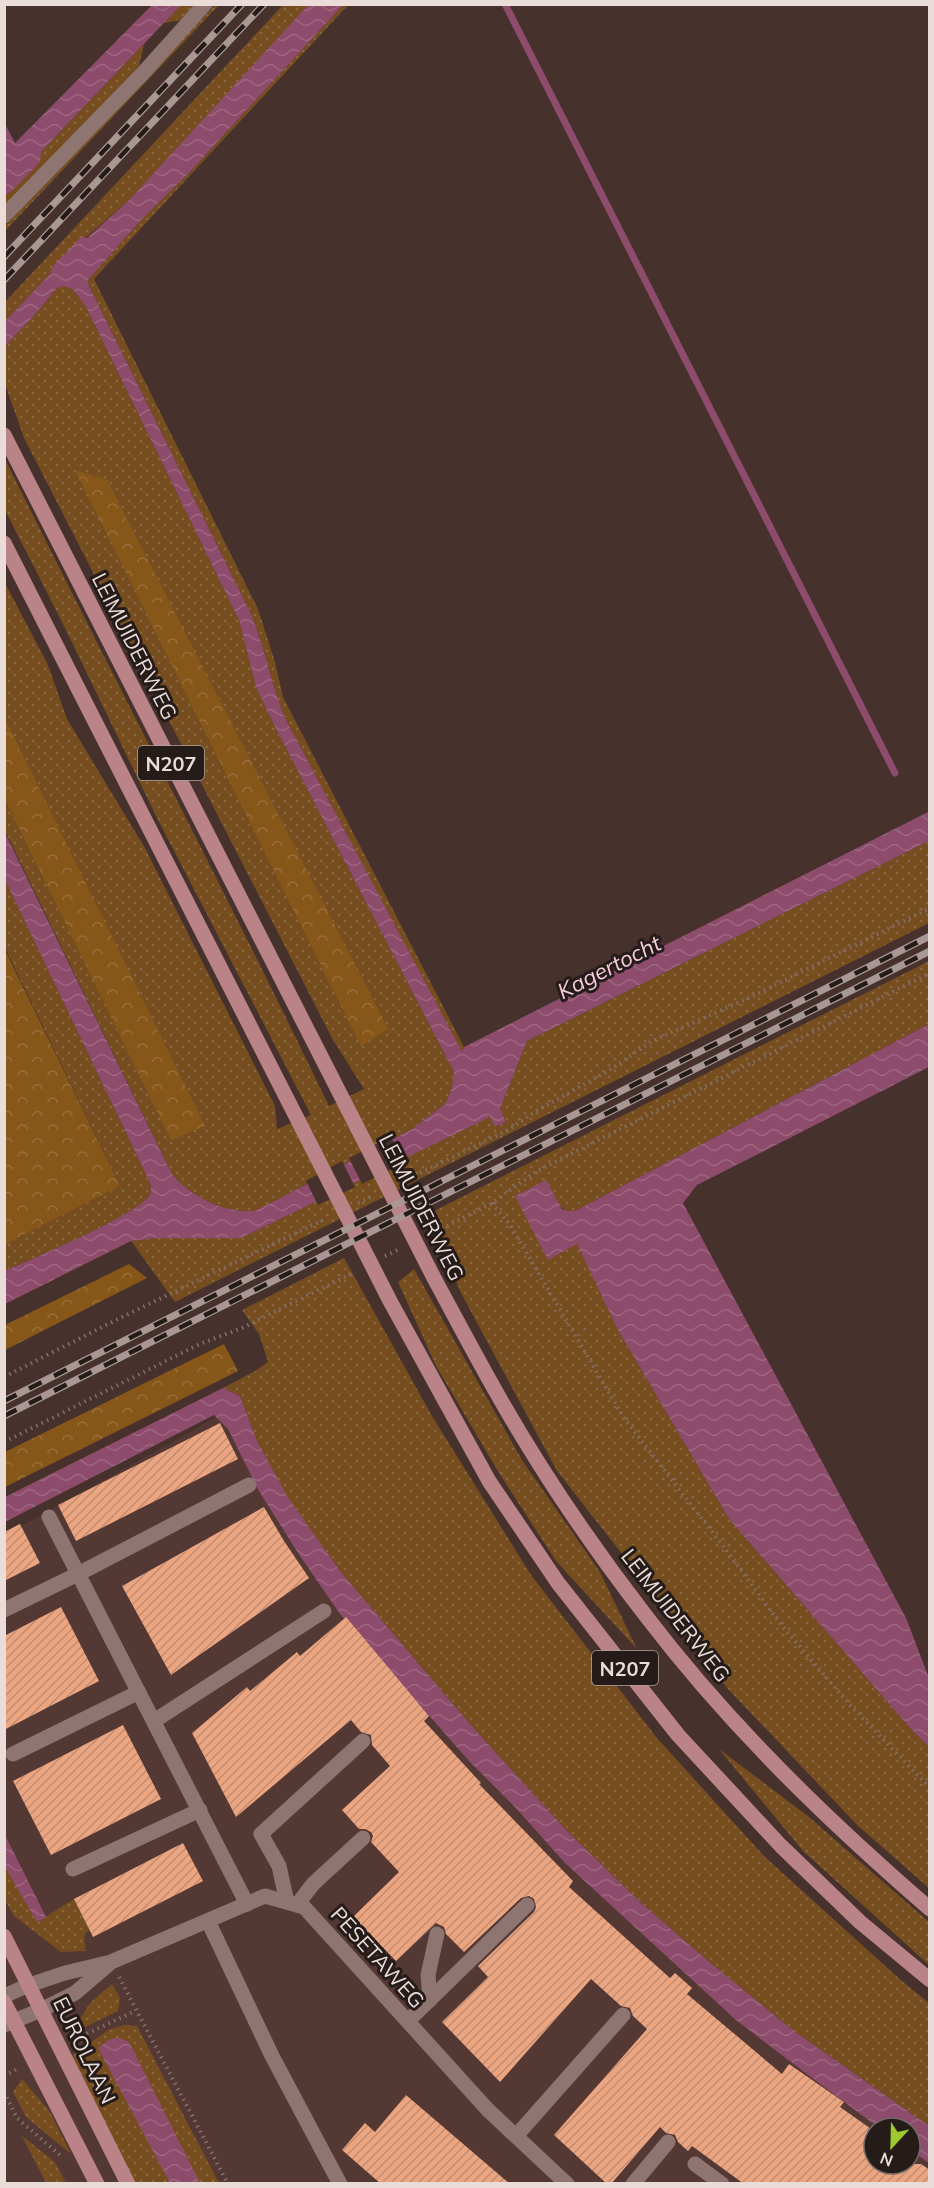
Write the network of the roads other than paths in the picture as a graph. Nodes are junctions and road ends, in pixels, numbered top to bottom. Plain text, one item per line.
1 (206, 4) edge
2 (4, 216) edge
3 (4, 435) edge
4 (4, 543) edge
5 (249, 1485) dead end
6 (49, 1517) dead end
7 (78, 1574) junction
8 (4, 1610) edge
9 (324, 1611) dead end
10 (139, 1692) junction
11 (154, 1721) junction
12 (363, 1741) dead end
13 (12, 1754) dead end
14 (200, 1810) junction
15 (363, 1838) dead end
16 (73, 1869) dead end
17 (247, 1904) junction
18 (292, 1904) junction
19 (527, 1905) dead end
20 (930, 1909) edge
21 (208, 1921) junction
22 (437, 1934) dead end
23 (4, 1936) edge
24 (111, 1962) junction
25 (930, 1980) edge
26 (29, 1985) junction
27 (4, 1996) edge
28 (430, 2000) junction
29 (4, 2002) edge
30 (41, 2010) junction
31 (623, 2015) dead end
32 (408, 2021) junction
33 (9, 2023) edge
34 (516, 2136) junction
35 (668, 2142) dead end
36 (695, 2164) dead end
37 (97, 2184) edge
38 (128, 2184) edge
39 (340, 2184) edge
40 (567, 2184) edge
41 (633, 2184) edge
42 (722, 2184) edge

1 - 2 street
3 - 20 main road, LEIMUIDERWEG / N207
4 - 25 main road, N207
5 - 7 street
6 - 7 street
7 - 8 street
7 - 10 street
9 - 11 street
10 - 11 street
10 - 13 street
11 - 14 street
12 - 18 street
14 - 16 street
14 - 17 street
15 - 18 street
17 - 18 street
17 - 21 street
18 - 32 street, PESETAWEG
19 - 28 street
21 - 24 street
21 - 39 street
22 - 28 street
23 - 26 main road, EUROLAAN
24 - 26 street
24 - 30 street
26 - 27 street
26 - 30 main road, EUROLAAN
28 - 32 street
29 - 33 main road
30 - 33 street
30 - 38 main road, EUROLAAN
31 - 34 street
32 - 34 street, PESETAWEG
33 - 37 main road
34 - 40 street, PESETAWEG
35 - 41 street
36 - 42 street

